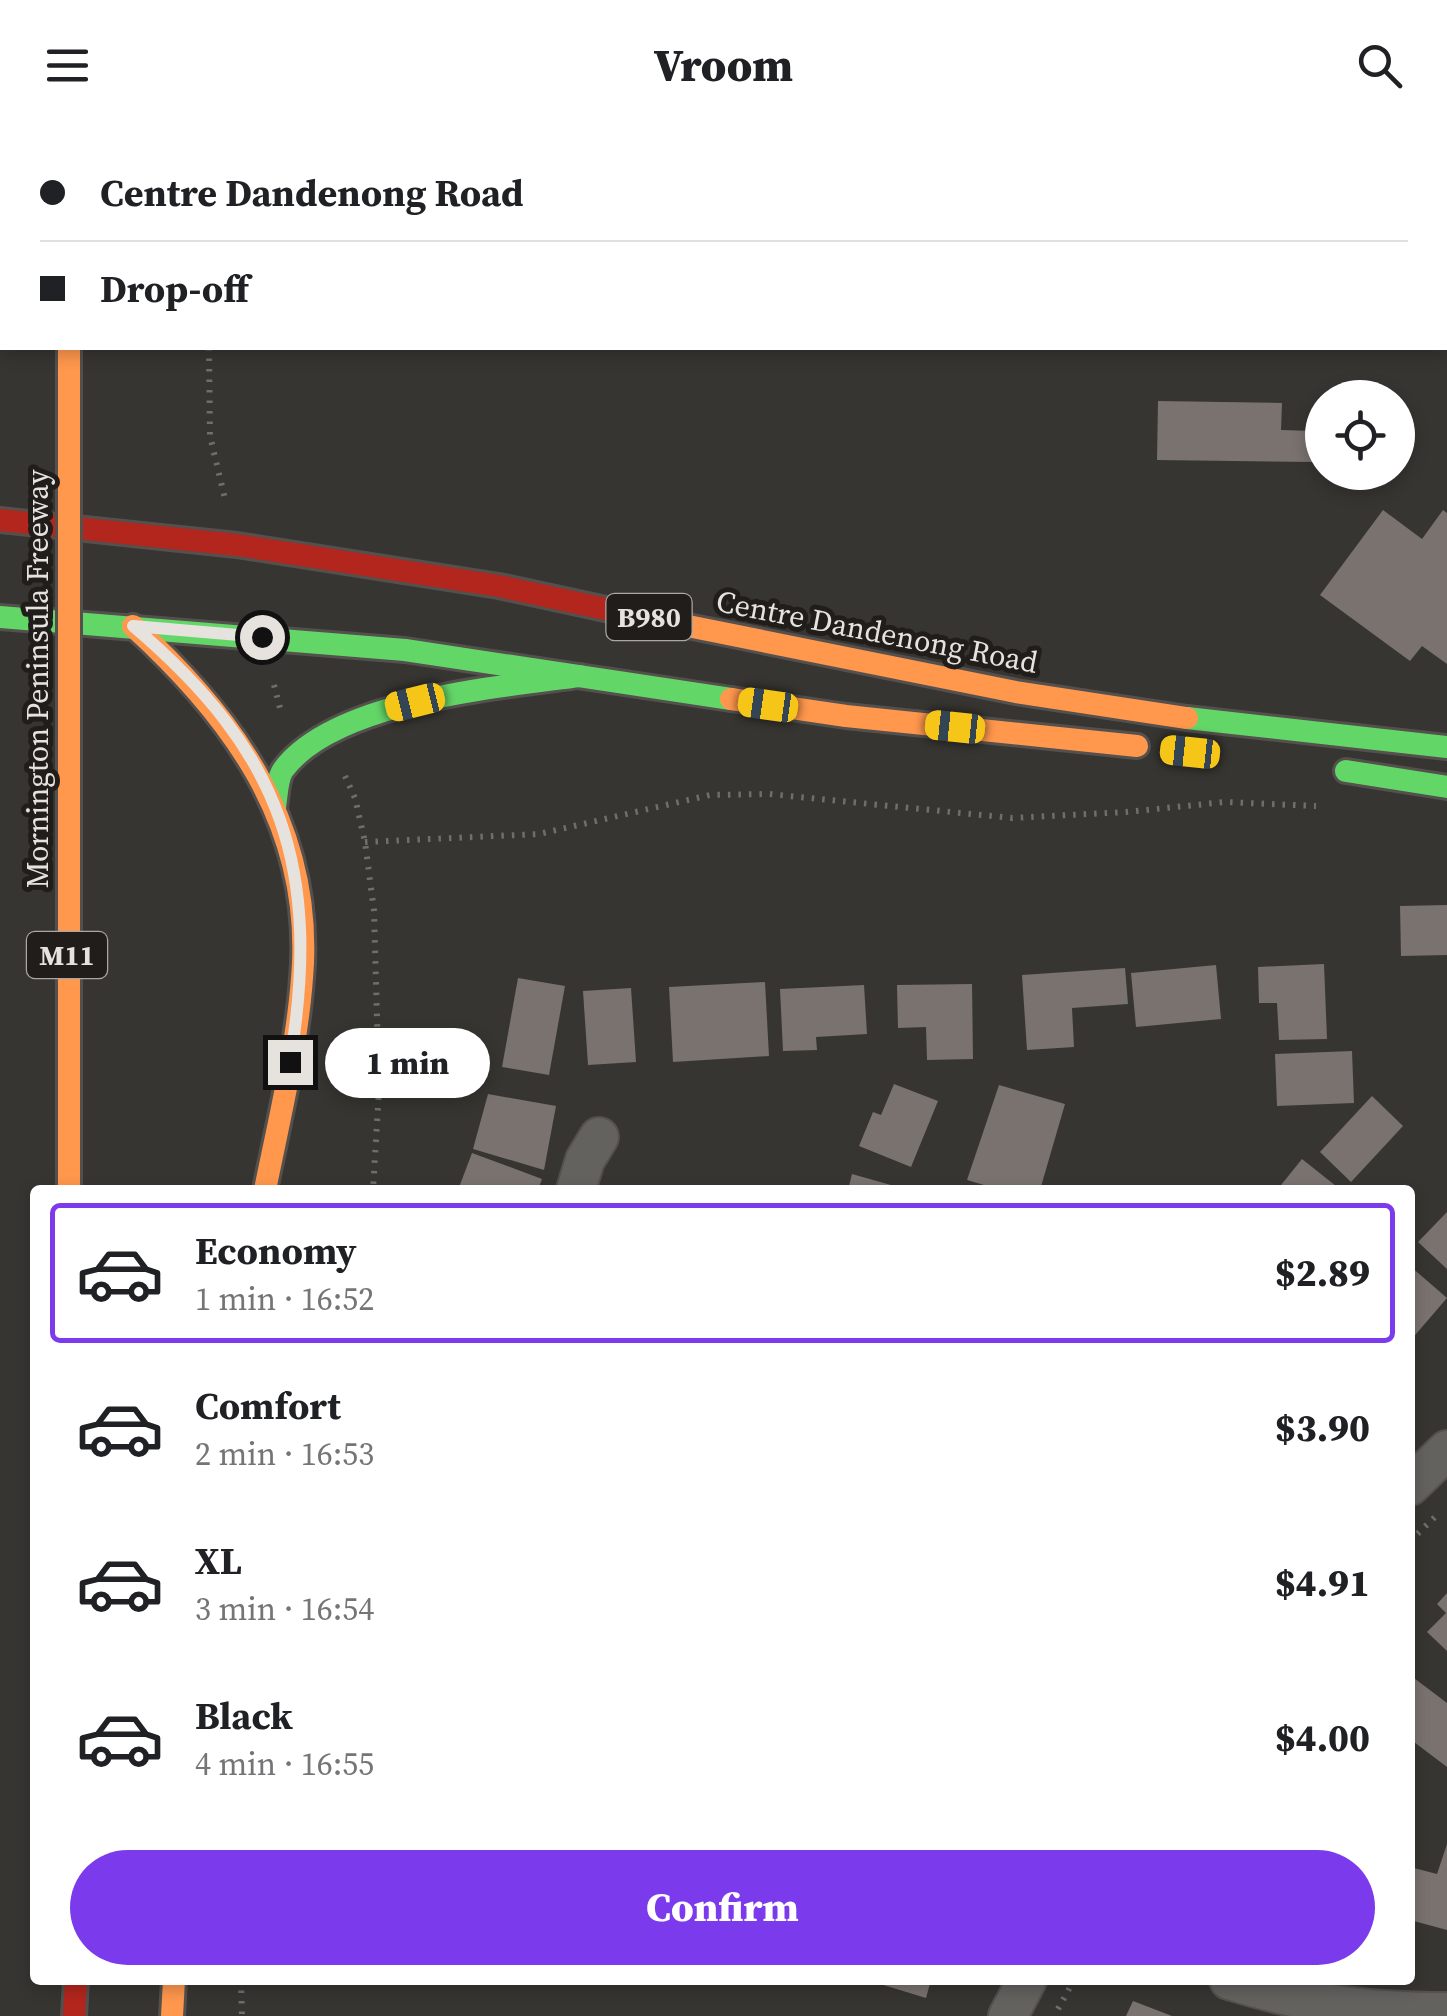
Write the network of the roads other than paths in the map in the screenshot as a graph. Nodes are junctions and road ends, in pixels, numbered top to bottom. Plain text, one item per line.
1 (69, 350) edge
2 (2, 520) edge
3 (0, 617) edge
4 (133, 626) junction
5 (578, 676) junction
6 (1447, 747) edge
7 (1150, 748) dead end
8 (1324, 768) dead end
9 (1447, 787) edge
10 (276, 807) junction
11 (599, 1137) dead end
12 (69, 1185) edge
13 (267, 1185) edge
14 (578, 1185) edge
15 (1447, 1450) edge
16 (1415, 1481) edge
17 (76, 1985) edge
18 (174, 1985) edge
19 (1025, 1985) edge
20 (1247, 1985) edge
21 (1447, 2012) edge
22 (74, 2016) edge
23 (172, 2016) edge
24 (1008, 2016) edge

1 - 12 main road, Mornington Peninsula Freeway / M11, bridge
2 - 4 main road
2 - 6 main road, Centre Dandenong Road / B980
3 - 4 main road, B980
4 - 5 main road, B980
4 - 10 main road
5 - 7 main road, B980
5 - 10 main road
8 - 9 main road
10 - 13 main road
11 - 14 street
15 - 16 street
17 - 22 main road
18 - 23 main road
19 - 24 street
20 - 21 street

